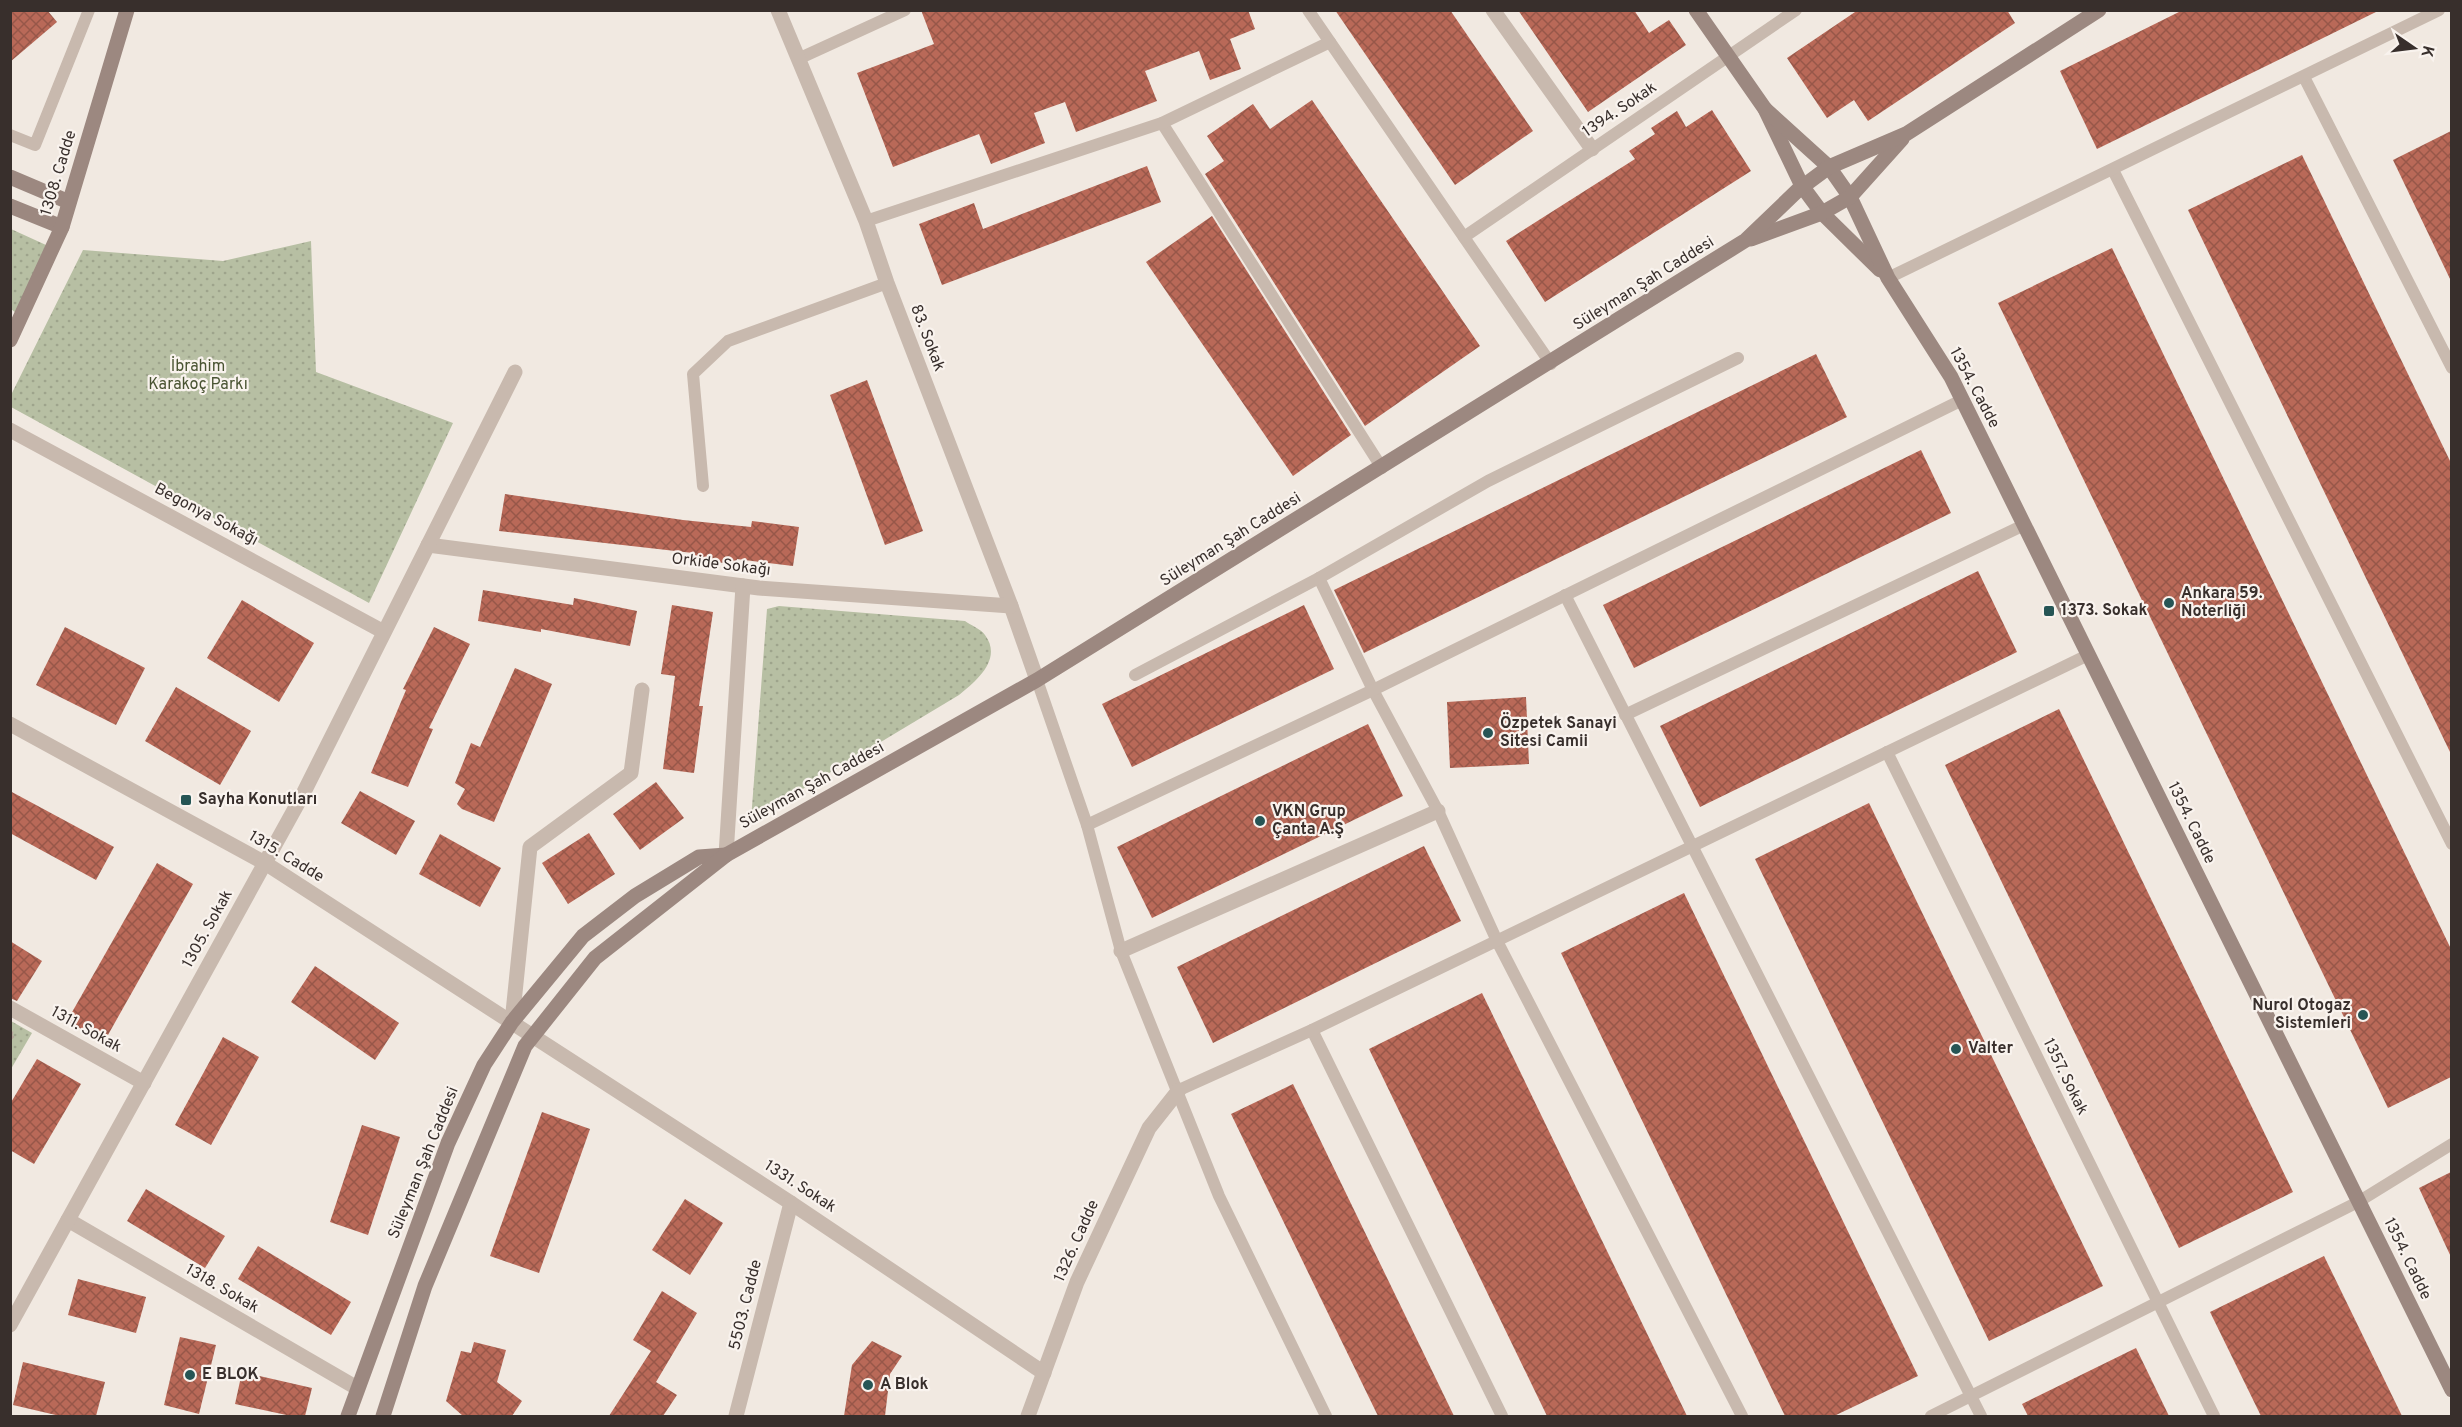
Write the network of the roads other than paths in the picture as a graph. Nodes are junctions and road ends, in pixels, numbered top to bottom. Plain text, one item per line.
1 (89, 10) edge
2 (127, 10) edge
3 (778, 10) edge
4 (905, 10) edge
5 (1308, 10) edge
6 (1493, 10) edge
7 (1696, 10) edge
8 (1796, 10) edge
9 (2099, 10) edge
10 (2439, 10) edge
11 (1330, 42) junction
12 (1728, 56) junction
13 (798, 59) junction
14 (2304, 77) junction
15 (1765, 109) junction
16 (1162, 123) junction
17 (1906, 134) junction
18 (10, 135) edge
19 (1592, 149) junction
20 (1829, 167) junction
21 (2113, 170) junction
22 (10, 177) edge
23 (1802, 186) junction
24 (1850, 197) junction
25 (69, 202) junction
26 (10, 206) edge
27 (1822, 213) junction
28 (866, 221) junction
29 (62, 227) junction
30 (1464, 237) junction
31 (1746, 240) junction
32 (1888, 278) junction
33 (887, 283) junction
34 (10, 340) edge
35 (1738, 358) dead end
36 (1551, 364) junction
37 (2451, 369) edge
38 (515, 372) dead end
39 (1962, 400) junction
40 (10, 430) edge
41 (1382, 468) junction
42 (703, 486) dead end
43 (2024, 525) junction
44 (428, 545) junction
45 (1320, 579) junction
46 (743, 586) junction
47 (1565, 596) junction
48 (1011, 606) junction
49 (384, 632) junction
50 (2088, 655) junction
51 (1135, 675) dead end
52 (1037, 680) junction
53 (642, 690) dead end
54 (1373, 690) junction
55 (1624, 715) junction
56 (10, 724) edge
57 (1887, 752) junction
58 (1438, 811) junction
59 (1087, 825) junction
60 (2451, 844) edge
61 (1691, 847) junction
62 (726, 855) junction
63 (265, 863) junction
64 (1497, 941) junction
65 (1121, 951) junction
66 (10, 1008) edge
67 (512, 1022) junction
68 (1312, 1030) junction
69 (534, 1036) junction
70 (144, 1083) junction
71 (1179, 1090) junction
72 (2451, 1144) edge
73 (2358, 1202) junction
74 (791, 1203) junction
75 (68, 1220) junction
76 (2158, 1303) junction
77 (11, 1325) edge
78 (1044, 1373) junction
79 (357, 1388) junction
80 (2451, 1390) edge
81 (1971, 1397) junction
82 (348, 1416) edge
83 (383, 1416) edge
84 (736, 1416) edge
85 (1028, 1416) edge
86 (1326, 1416) edge
87 (1502, 1416) edge
88 (1742, 1416) edge
89 (1931, 1416) edge
90 (1981, 1416) edge
91 (2214, 1416) edge

1 - 18 lane
2 - 25 main road, 1308. Cadde
3 - 13 street, 83. Sokak
4 - 13 lane
5 - 11 lane
6 - 19 street
7 - 12 main road, 1354. Cadde
8 - 12 lane, 1394. Sokak
9 - 17 main road
10 - 14 lane
11 - 16 lane
11 - 30 lane
12 - 15 main road, 1354. Cadde
12 - 19 lane, 1394. Sokak
13 - 28 street, 83. Sokak
14 - 21 lane
14 - 37 lane
15 - 20 main road, 1354. Cadde
15 - 23 main road, 1354. Cadde
16 - 28 lane
16 - 41 lane
17 - 20 main road
17 - 24 main road
19 - 30 lane, 1394. Sokak
20 - 23 main road
20 - 24 main road, 1354. Cadde
21 - 32 lane
21 - 60 lane
22 - 25 main road
23 - 27 main road, 1354. Cadde
23 - 31 main road
24 - 27 main road
24 - 32 main road, 1354. Cadde
25 - 29 main road, 1308. Cadde
26 - 29 main road
27 - 31 main road
27 - 32 main road, 1354. Cadde
28 - 33 street, 83. Sokak
29 - 34 main road, 1308. Cadde
30 - 36 lane
31 - 36 main road, Süleyman Şah Caddesi
32 - 39 main road, 1354. Cadde
33 - 42 lane
33 - 48 street, 83. Sokak
35 - 45 lane
36 - 41 main road, Süleyman Şah Caddesi
38 - 44 street, 1305. Sokak
39 - 43 main road, 1354. Cadde
39 - 47 lane
40 - 49 street, Begonya Sokağı
41 - 52 main road, Süleyman Şah Caddesi
43 - 50 main road, 1354. Cadde
43 - 55 lane
44 - 46 street, Orkide Sokağı
44 - 49 street, 1305. Sokak
45 - 51 lane
45 - 54 lane
46 - 48 street, Orkide Sokağı
46 - 62 street
47 - 54 lane
47 - 55 lane
48 - 52 street, 83. Sokak
49 - 63 street, 1305. Sokak
50 - 57 lane
50 - 73 main road, 1354. Cadde
52 - 59 lane
52 - 62 main road, Süleyman Şah Caddesi
53 - 67 street
54 - 58 lane
54 - 59 lane
55 - 61 lane
56 - 63 street, 1315. Cadde
57 - 61 lane
57 - 76 lane, 1357. Sokak
58 - 64 lane
58 - 65 street
59 - 65 lane
61 - 64 lane
61 - 81 lane
62 - 67 main road, Süleyman Şah Caddesi
62 - 69 main road, Süleyman Şah Caddesi
63 - 67 street, 1315. Cadde
63 - 70 street, 1305. Sokak
64 - 68 lane
64 - 88 lane
65 - 71 lane
66 - 70 street, 1311. Sokak
67 - 69 street, 1315. Cadde
67 - 79 main road, Süleyman Şah Caddesi
68 - 71 lane
68 - 87 lane
69 - 74 street, 1331. Sokak
69 - 83 main road, Süleyman Şah Caddesi
70 - 75 street, 1305. Sokak
71 - 78 street, 1326. Cadde
71 - 86 lane
72 - 73 lane
73 - 76 lane
73 - 80 main road, 1354. Cadde
74 - 78 street, 1331. Sokak
74 - 84 street, 5503. Cadde
75 - 77 street, 1305. Sokak
75 - 79 street, 1318. Sokak
76 - 81 lane
76 - 91 lane, 1357. Sokak
78 - 85 street, 1326. Cadde
79 - 82 main road, Süleyman Şah Caddesi
81 - 89 lane
81 - 90 lane

